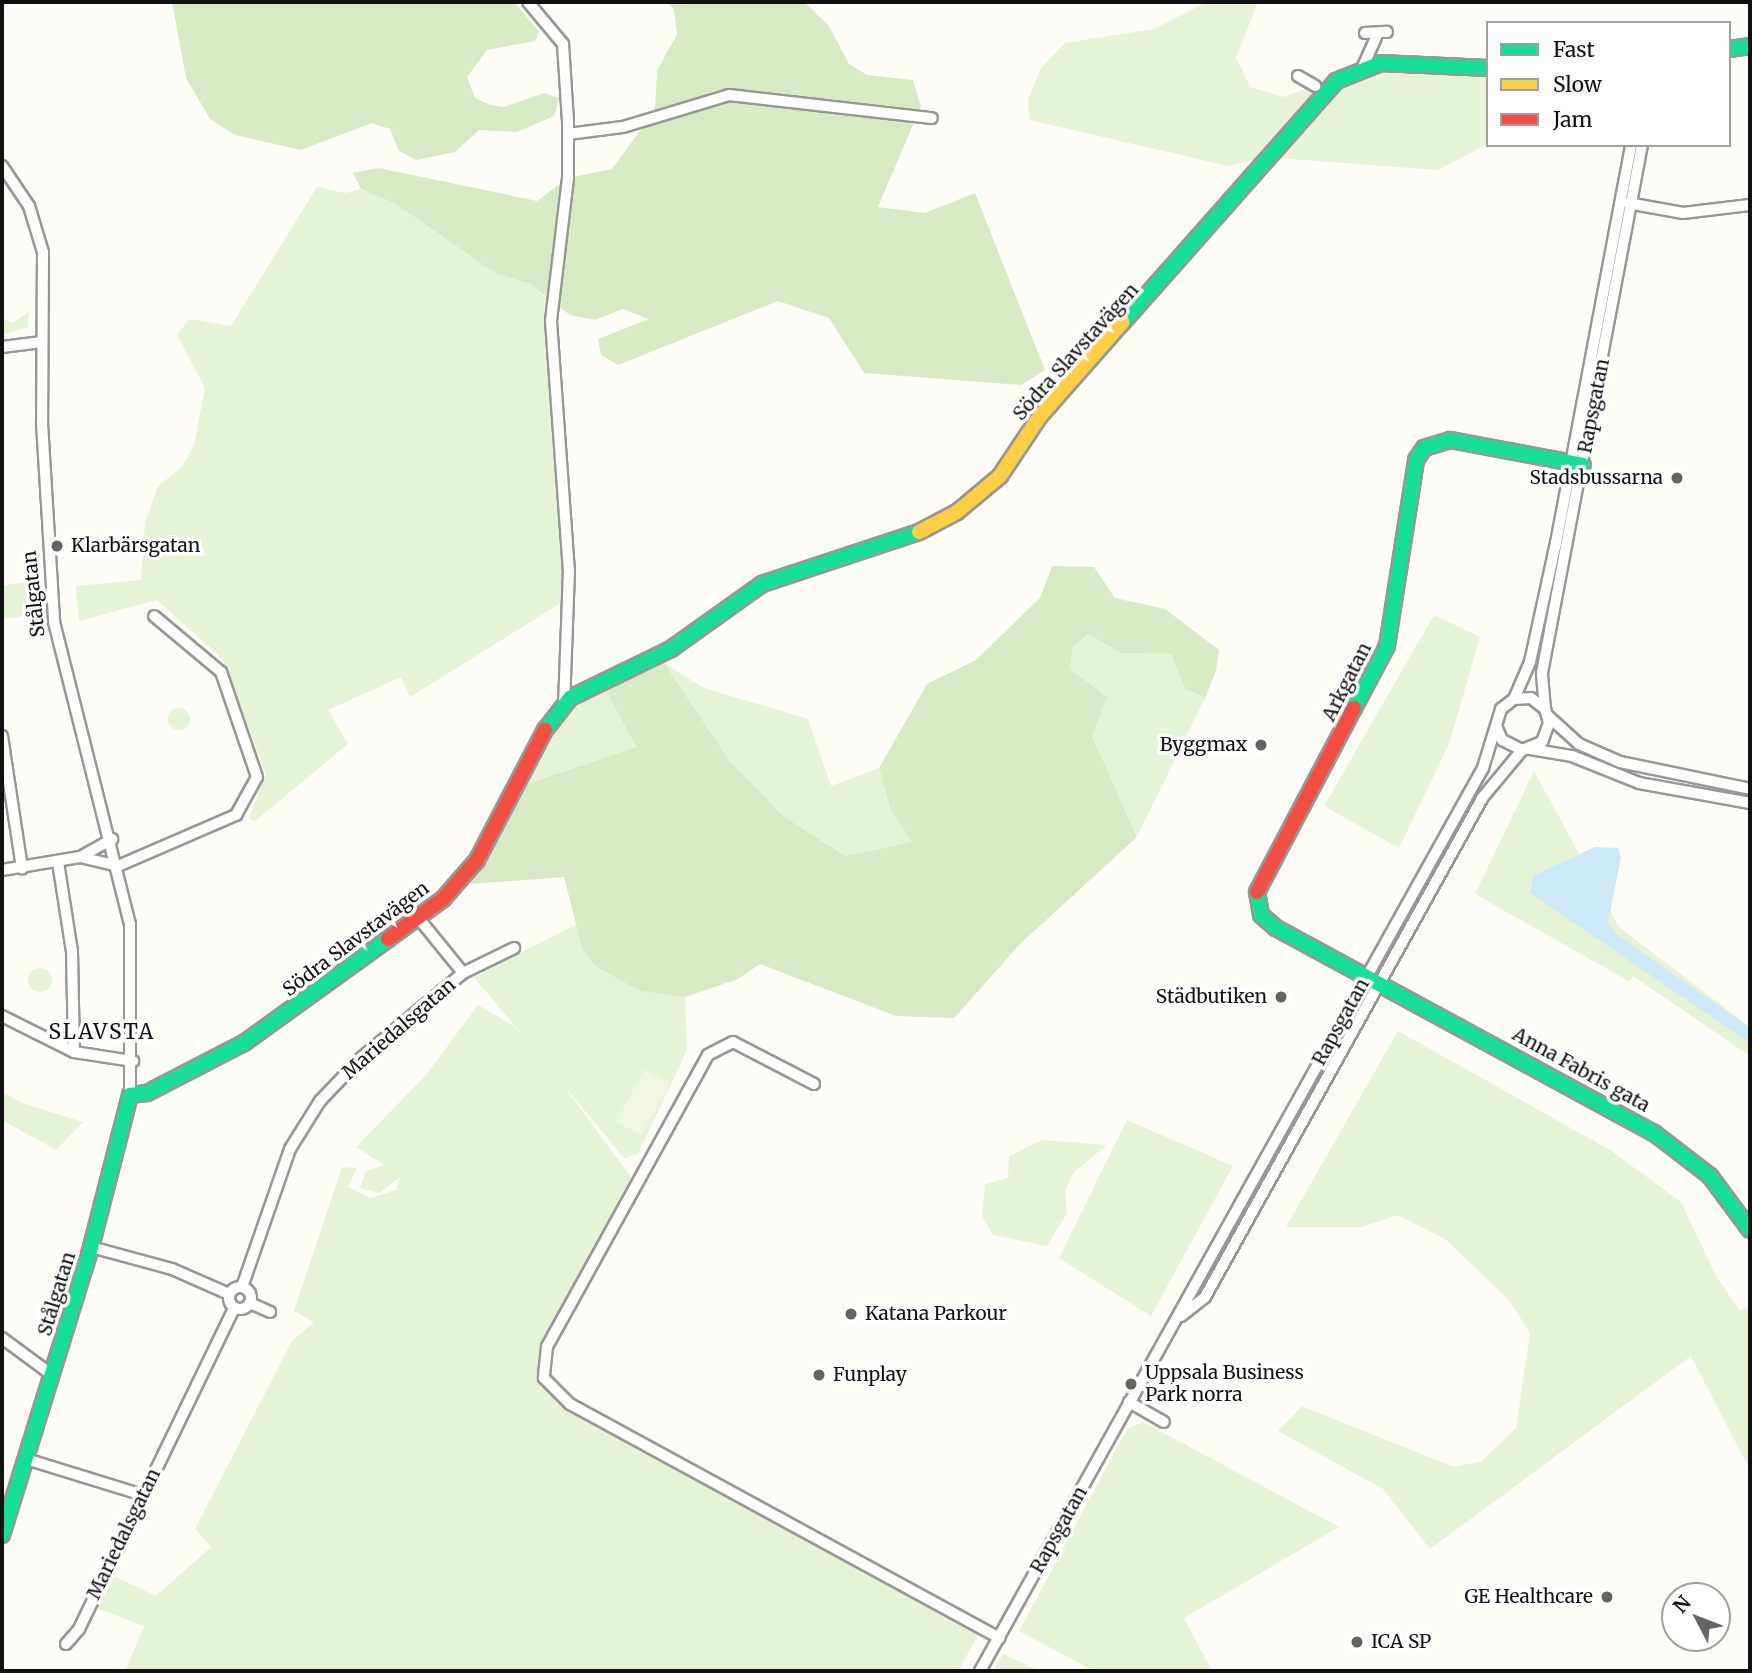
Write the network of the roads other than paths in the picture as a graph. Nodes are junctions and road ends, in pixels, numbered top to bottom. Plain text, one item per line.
1 (528, 2) edge
2 (1387, 32) dead end
3 (1750, 46) edge
4 (1731, 49) edge
5 (1486, 68) edge
6 (1361, 71) junction
7 (1298, 76) dead end
8 (1315, 86) dead end
9 (933, 118) dead end
10 (568, 134) junction
11 (1631, 147) edge
12 (1641, 147) edge
13 (2, 166) edge
14 (1627, 202) junction
15 (1750, 205) edge
16 (42, 342) junction
17 (2, 346) edge
18 (1577, 464) junction
19 (154, 616) dead end
20 (1514, 699) junction
21 (564, 704) junction
22 (1546, 712) junction
23 (1496, 726) junction
24 (2, 736) edge
25 (1526, 749) junction
26 (1750, 789) edge
27 (1750, 803) edge
28 (112, 839) junction
29 (80, 857) junction
30 (58, 862) junction
31 (118, 866) junction
32 (22, 869) junction
33 (2, 870) edge
34 (420, 920) junction
35 (514, 948) dead end
36 (463, 973) junction
37 (1373, 980) junction
38 (2, 1016) edge
39 (74, 1052) junction
40 (133, 1061) junction
41 (814, 1084) dead end
42 (130, 1095) junction
43 (1750, 1230) edge
44 (92, 1247) junction
45 (242, 1287) junction
46 (229, 1294) junction
47 (250, 1303) junction
48 (234, 1309) junction
49 (270, 1311) dead end
50 (2, 1338) edge
51 (52, 1375) junction
52 (1129, 1402) junction
53 (1164, 1423) dead end
54 (26, 1459) junction
55 (140, 1494) junction
56 (2, 1535) edge
57 (999, 1638) junction
58 (66, 1644) dead end
59 (980, 1671) edge

1 - 10 street
2 - 6 street
3 - 4 street
5 - 6 street, Södra Slavstavägen
6 - 21 street, Södra Slavstavägen
7 - 8 street
9 - 10 street
10 - 21 street
11 - 14 street, Rapsgatan
12 - 14 street, Rapsgatan
13 - 16 street, Stålgatan
14 - 15 street
14 - 18 street, Rapsgatan
16 - 17 street
16 - 28 street, Stålgatan
18 - 20 street, Rapsgatan
18 - 22 street, Rapsgatan
18 - 37 street, Arkgatan
19 - 31 street
20 - 22 street
20 - 23 street
21 - 34 street, Södra Slavstavägen
22 - 25 street
22 - 26 street
23 - 25 street
23 - 37 street, Rapsgatan
24 - 32 street
25 - 27 street
25 - 37 street, Rapsgatan
28 - 29 street
28 - 31 street, Stålgatan
29 - 30 street
29 - 31 street
30 - 32 street
30 - 39 street
31 - 40 street, Stålgatan
32 - 33 street
34 - 36 street
34 - 42 street, Södra Slavstavägen
35 - 36 street, Mariedalsgatan
36 - 45 street, Mariedalsgatan
37 - 43 street, Anna Fabris gata
37 - 52 street, Rapsgatan
38 - 39 street
39 - 40 street
40 - 42 street, Stålgatan
41 - 57 street
42 - 44 street, Stålgatan
44 - 46 street
44 - 51 street, Stålgatan
45 - 46 street
45 - 47 street
46 - 48 street
47 - 48 street
47 - 49 street
48 - 55 street, Mariedalsgatan
50 - 51 street
51 - 54 street, Stålgatan
52 - 53 street
52 - 57 street, Rapsgatan
54 - 55 street
54 - 56 street, Stålgatan
55 - 58 street, Mariedalsgatan
57 - 59 street, Rapsgatan

